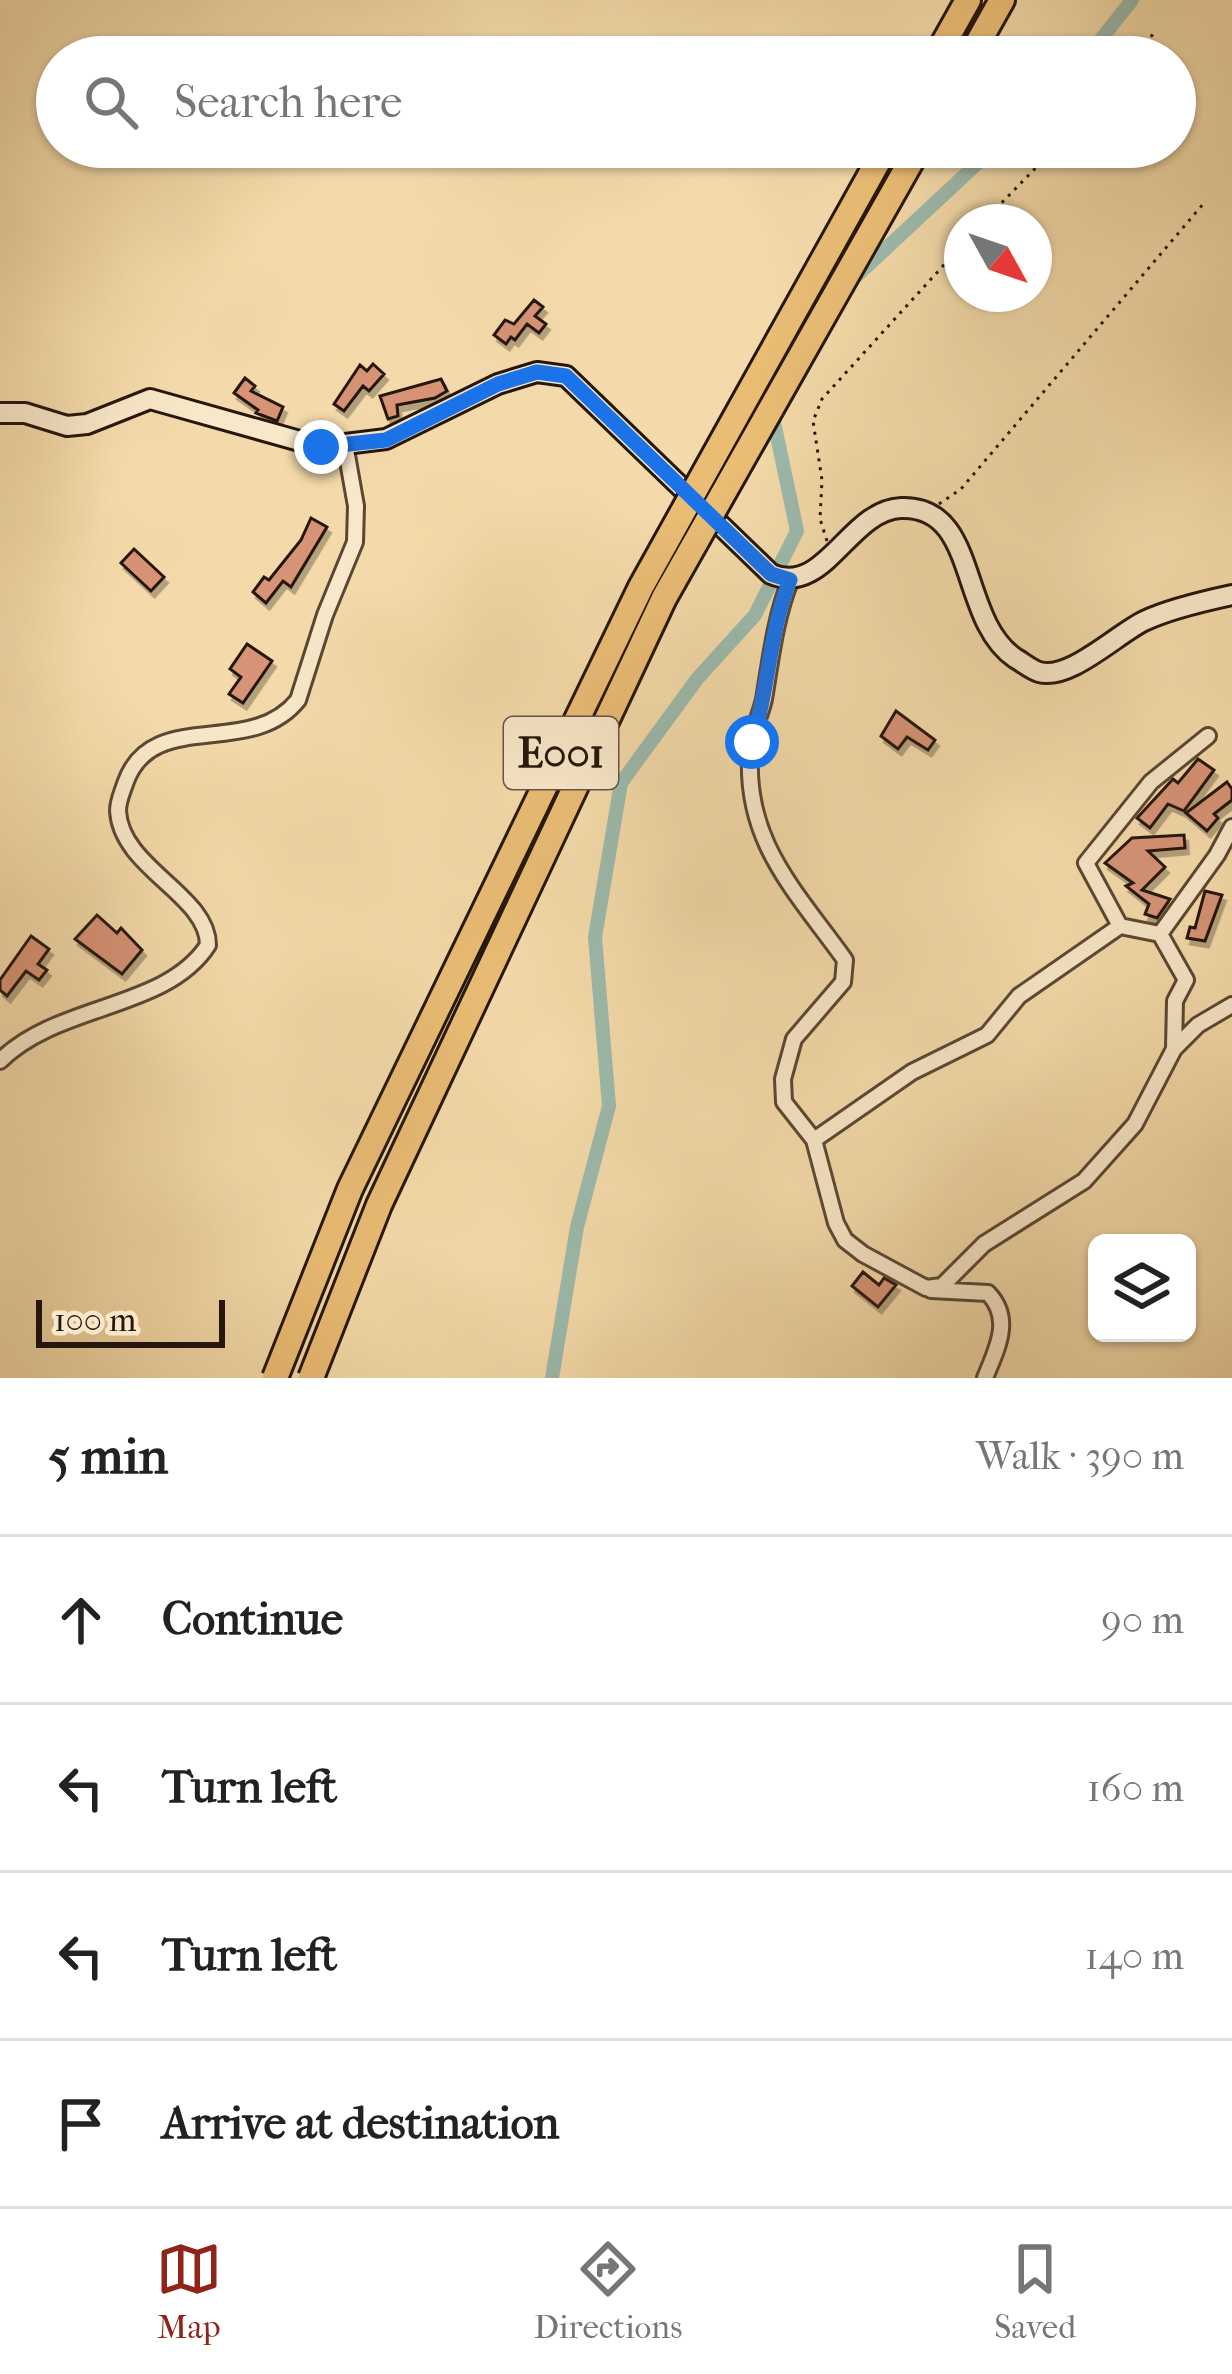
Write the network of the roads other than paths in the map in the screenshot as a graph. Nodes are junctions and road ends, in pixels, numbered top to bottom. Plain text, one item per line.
1 (968, 0) edge
2 (1002, 0) edge
3 (948, 36) edge
4 (982, 36) edge
5 (874, 168) edge
6 (907, 168) edge
7 (0, 413) edge
8 (344, 444) junction
9 (782, 578) junction
10 (1232, 596) edge
11 (1208, 736) dead end
12 (1232, 827) edge
13 (1120, 926) junction
14 (1160, 934) junction
15 (1232, 1005) edge
16 (1174, 1049) junction
17 (0, 1061) edge
18 (814, 1140) junction
19 (926, 1288) junction
20 (275, 1378) edge
21 (311, 1378) edge
22 (985, 1378) edge

1 - 3 highway
2 - 4 highway
5 - 20 highway, E001, bridge
6 - 21 highway, E001, bridge
7 - 8 street
8 - 9 street
8 - 17 street
9 - 10 street
9 - 18 street
11 - 13 street
12 - 14 street
13 - 14 street
13 - 18 street
14 - 16 street
15 - 16 street
16 - 19 street
18 - 19 street
19 - 22 street

